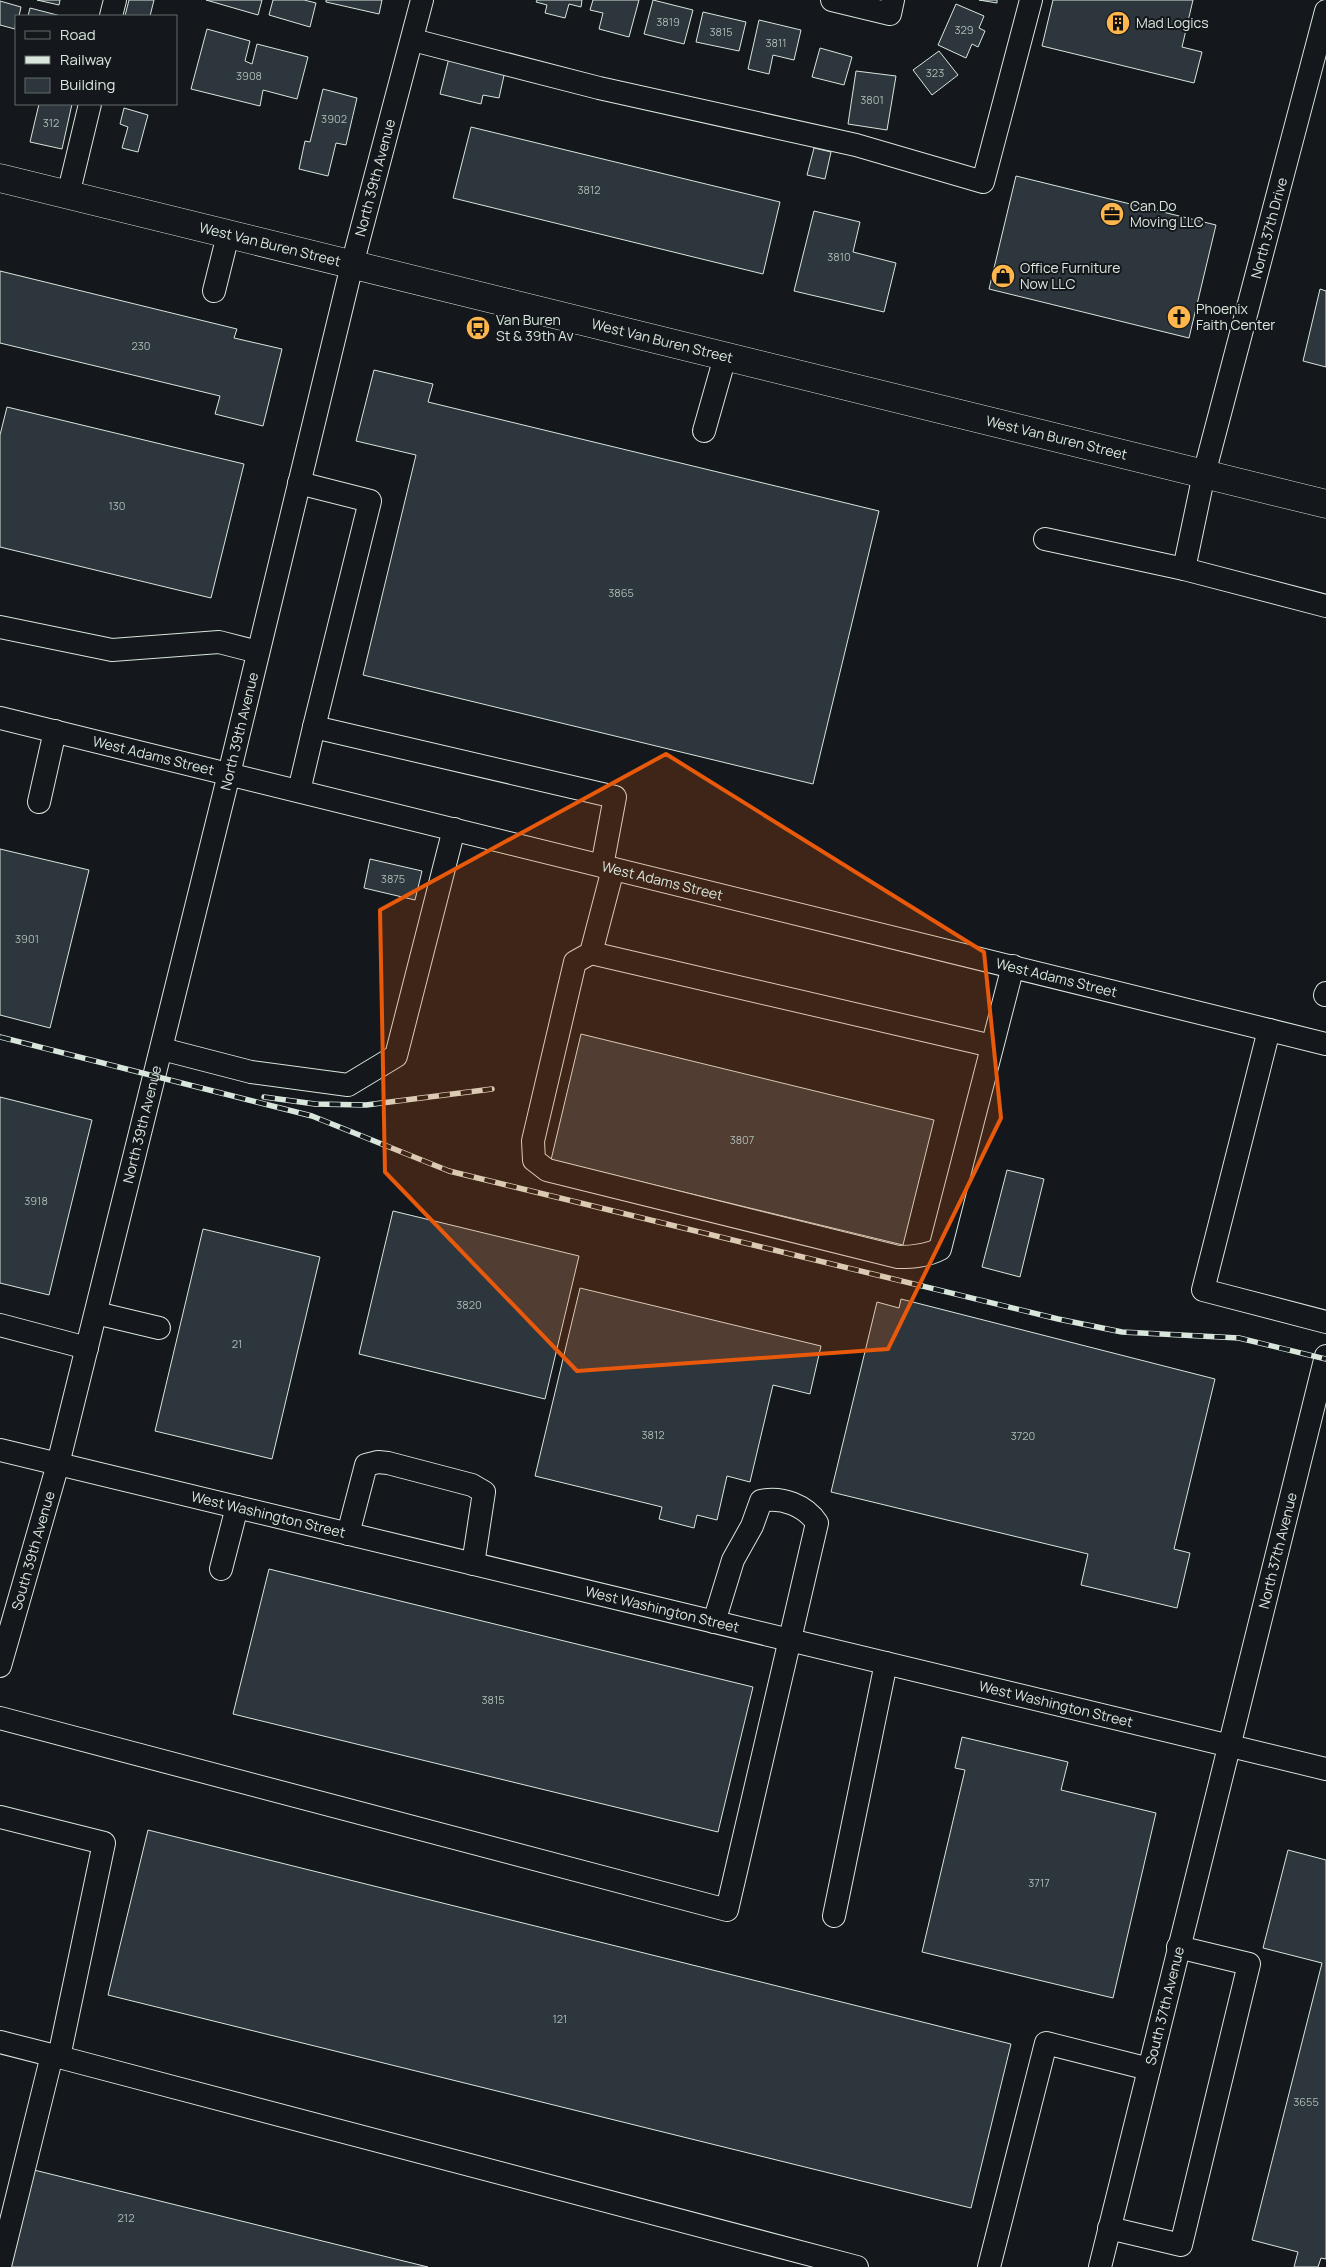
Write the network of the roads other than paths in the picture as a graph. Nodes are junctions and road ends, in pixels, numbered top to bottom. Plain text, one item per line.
1 (115, 0) edge
2 (422, 0) edge
3 (832, 0) edge
4 (1031, 0) edge
5 (892, 7) edge
6 (1326, 11) edge
7 (111, 15) edge
8 (413, 40) junction
9 (90, 105) edge
10 (0, 178) edge
11 (68, 195) junction
12 (228, 235) junction
13 (352, 265) junction
14 (214, 291) dead end
15 (725, 357) junction
16 (704, 431) dead end
17 (1204, 474) junction
18 (299, 483) junction
19 (1326, 504) edge
20 (1045, 539) dead end
21 (1184, 569) junction
22 (1326, 606) edge
23 (0, 627) edge
24 (258, 652) junction
25 (0, 718) edge
26 (314, 727) junction
27 (55, 732) junction
28 (229, 774) junction
29 (299, 791) junction
30 (40, 802) dead end
31 (454, 829) junction
32 (608, 867) junction
33 (592, 953) junction
34 (1013, 966) junction
35 (1269, 1030) junction
36 (1326, 1044) edge
37 (992, 1046) junction
38 (162, 1049) junction
39 (96, 1313) junction
40 (1326, 1322) edge
41 (0, 1325) edge
42 (160, 1328) dead end
43 (87, 1348) junction
44 (1326, 1356) edge
45 (0, 1450) edge
46 (58, 1464) junction
47 (237, 1507) junction
48 (348, 1534) junction
49 (473, 1564) junction
50 (221, 1569) dead end
51 (714, 1622) junction
52 (791, 1640) junction
53 (886, 1663) junction
54 (0, 1666) edge
55 (0, 1718) edge
56 (1228, 1745) junction
57 (1326, 1768) edge
58 (0, 1817) edge
59 (834, 1916) dead end
60 (1178, 1947) junction
61 (0, 2042) edge
62 (55, 2056) junction
63 (1149, 2068) junction
64 (1110, 2228) junction
65 (0, 2266) edge
66 (857, 2267) edge
67 (989, 2267) edge
68 (1100, 2267) edge

1 - 7 street
2 - 8 street, North 39th Avenue
3 - 5 street
4 - 8 street
6 - 17 street, North 37th Drive
8 - 13 street, North 39th Avenue
9 - 11 street
10 - 11 main road, West Van Buren Street
11 - 12 main road, West Van Buren Street
12 - 13 main road, West Van Buren Street
12 - 14 street
13 - 15 main road, West Van Buren Street
13 - 18 street, North 39th Avenue
15 - 16 street
15 - 17 main road, West Van Buren Street
17 - 19 main road, West Van Buren Street
17 - 21 street, North 37th Drive
18 - 24 street, North 39th Avenue
18 - 26 street
20 - 21 street
21 - 22 street
23 - 24 street
24 - 28 street, North 39th Avenue
25 - 27 street, West Adams Street
26 - 29 street
26 - 32 street
27 - 28 street, West Adams Street
27 - 30 street
28 - 29 street, West Adams Street
28 - 38 street, North 39th Avenue
29 - 31 street, West Adams Street
31 - 32 street, West Adams Street
31 - 38 street
32 - 33 street
32 - 34 street, West Adams Street
33 - 37 street
33 - 37 street
34 - 35 street, West Adams Street
34 - 37 street
35 - 36 street, West Adams Street
35 - 40 street
38 - 39 street, North 39th Avenue
39 - 42 street
39 - 43 street, North 39th Avenue
41 - 43 street
43 - 46 street, North 39th Avenue
44 - 56 street, North 37th Avenue
45 - 46 street, West Washington Street
46 - 47 street, West Washington Street
46 - 54 street, South 39th Avenue
47 - 48 street, West Washington Street
47 - 50 street
48 - 49 street, West Washington Street
48 - 49 street
49 - 51 street, West Washington Street
51 - 52 street, West Washington Street
51 - 52 street
52 - 53 street, West Washington Street
52 - 55 street
53 - 56 street, West Washington Street
53 - 59 street
56 - 57 street, West Washington Street
56 - 60 street, South 37th Avenue
58 - 62 street
60 - 63 street, South 37th Avenue
60 - 64 street
61 - 62 street
62 - 65 street
62 - 66 street
63 - 64 street, South 37th Avenue
63 - 67 street
64 - 68 street, South 37th Avenue

